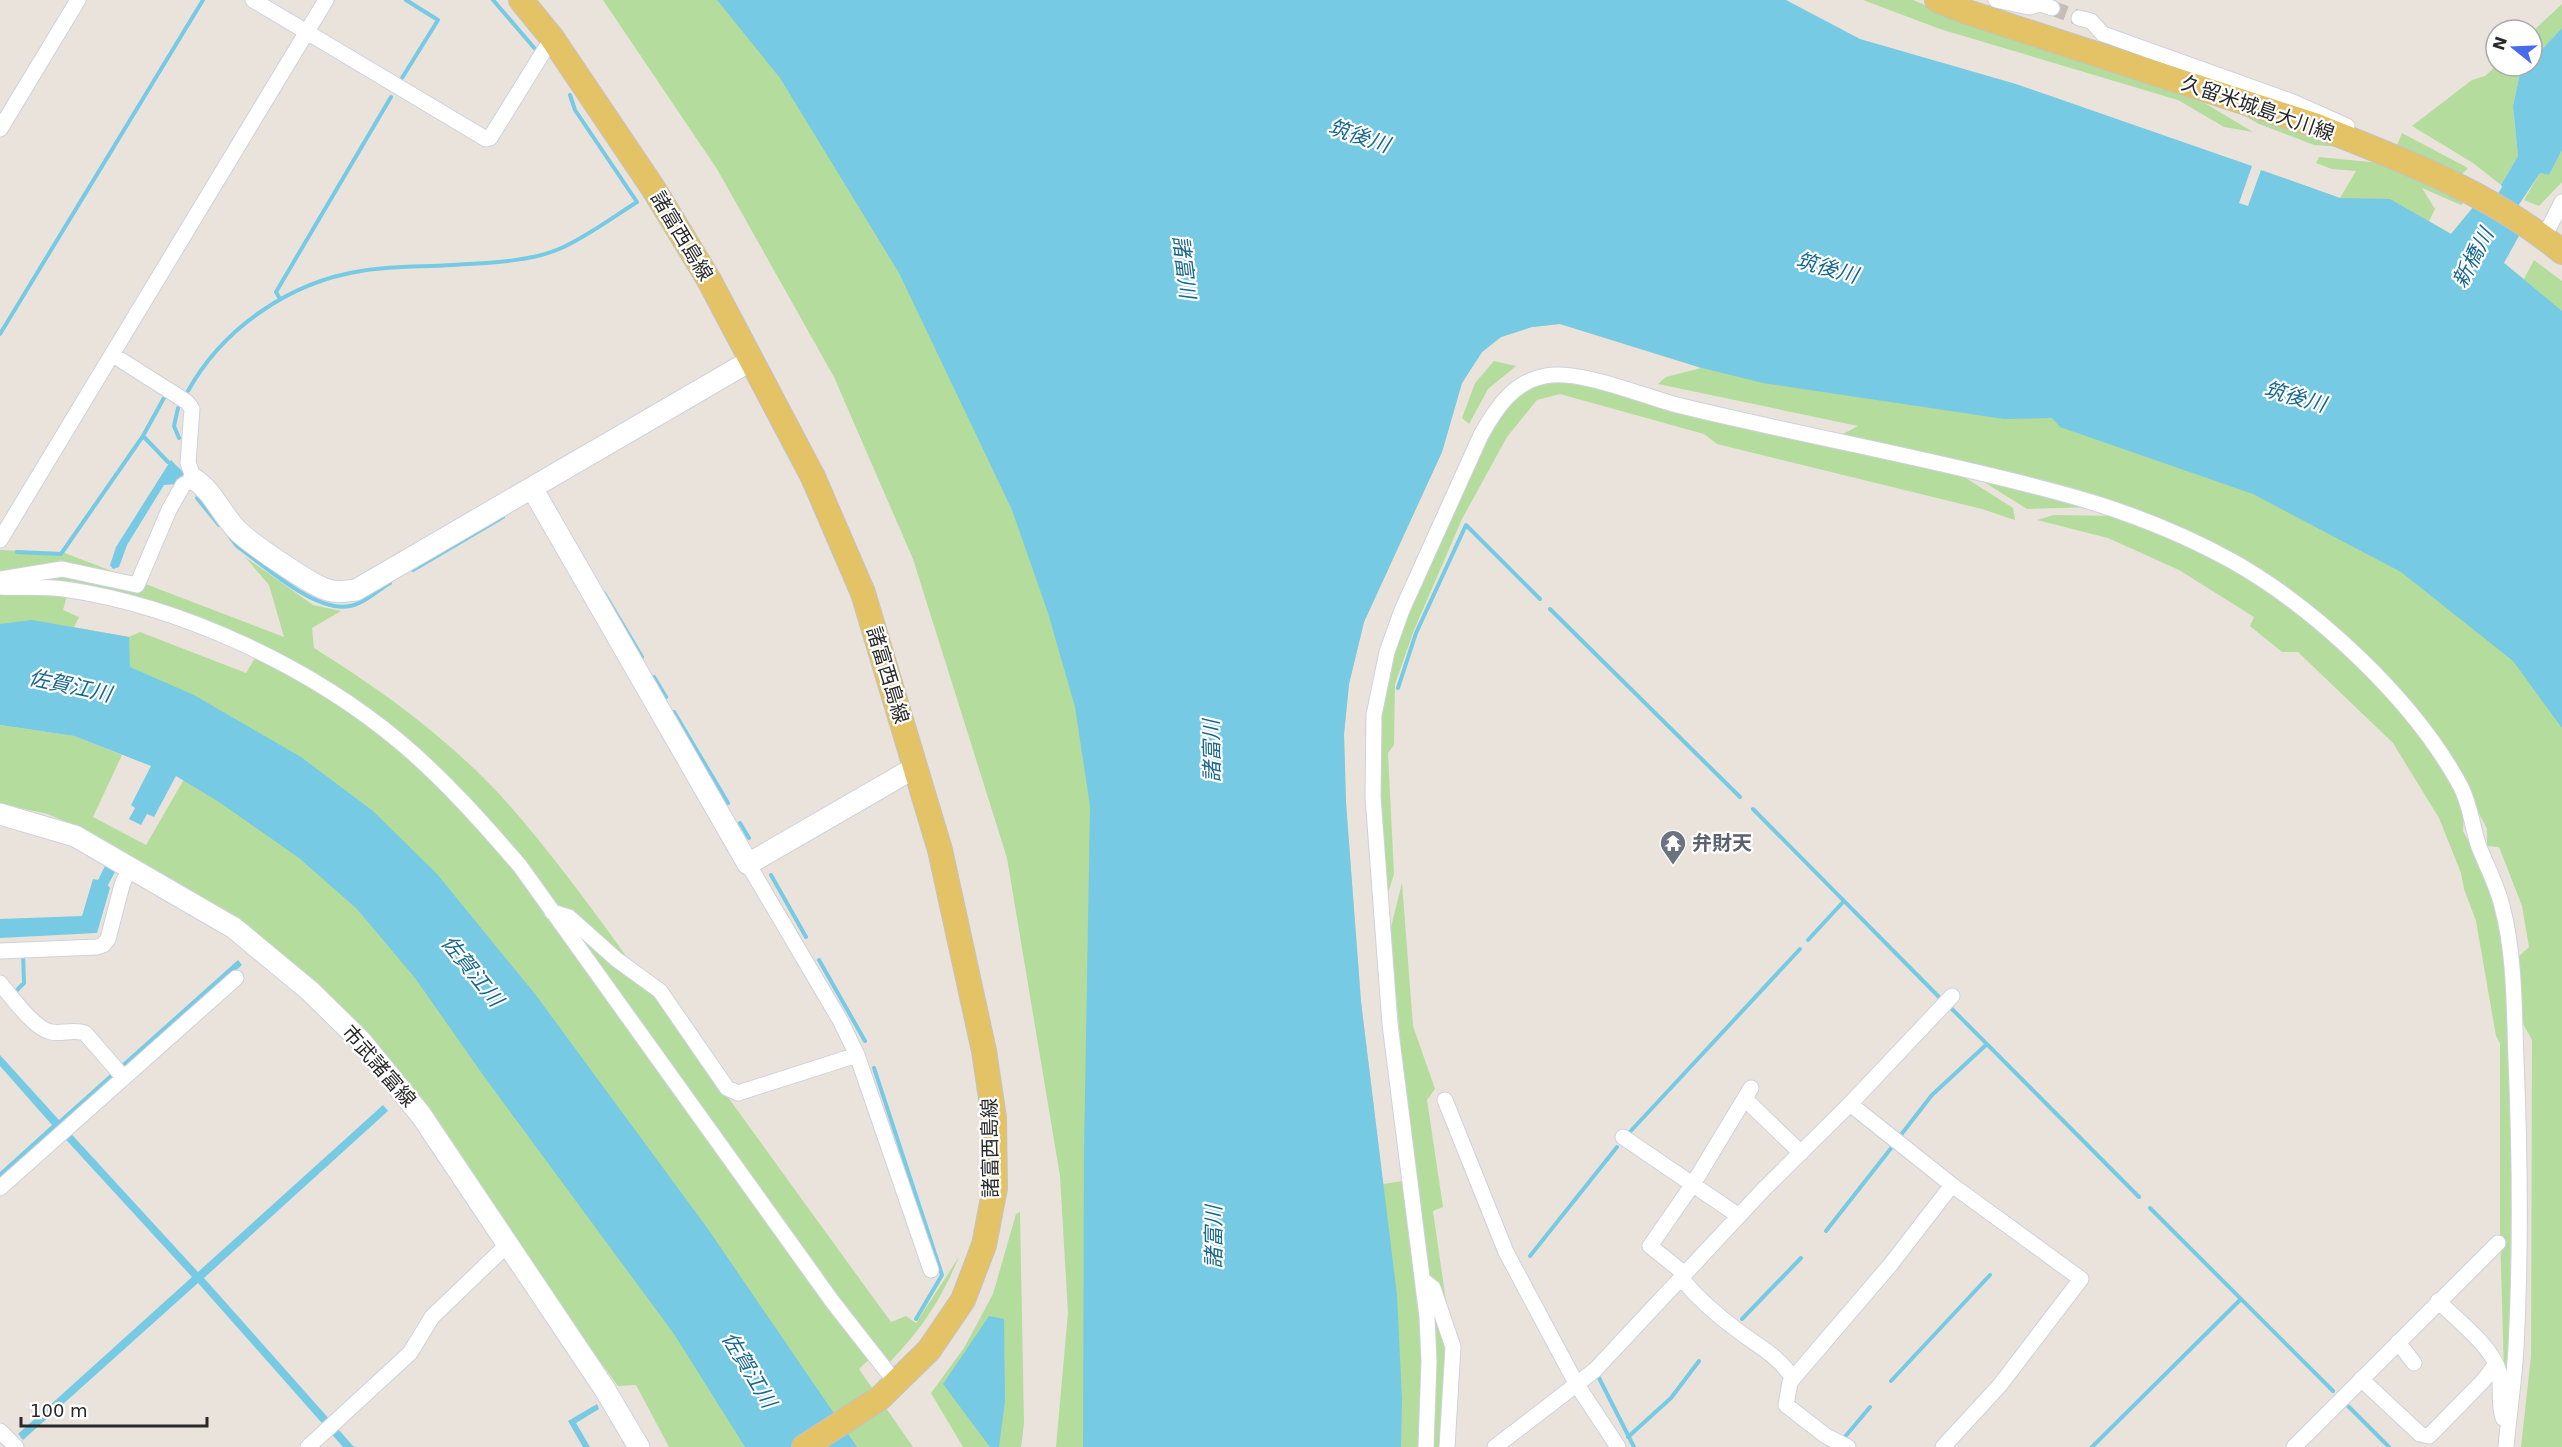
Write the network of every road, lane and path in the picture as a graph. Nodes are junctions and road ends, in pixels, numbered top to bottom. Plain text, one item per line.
1 (78, 0) edge
2 (253, 0) edge
3 (326, 0) edge
4 (521, 0) edge
5 (1937, 0) edge
6 (1996, 0) edge
7 (2052, 8) tunnel mouth
8 (2079, 18) tunnel mouth
9 (306, 32) junction
10 (552, 38) junction
11 (0, 129) edge
12 (2370, 147) junction
13 (2562, 202) edge
14 (2545, 239) edge
15 (113, 355) junction
16 (750, 361) junction
17 (194, 479) junction
18 (532, 488) junction
19 (0, 540) edge
20 (0, 579) edge
21 (0, 587) edge
22 (916, 767) junction
23 (0, 814) edge
24 (748, 864) junction
25 (130, 867) junction
26 (552, 912) junction
27 (0, 951) edge
28 (236, 978) dead end
29 (8, 992) edge
30 (1953, 996) dead end
31 (857, 1055) junction
32 (120, 1074) junction
33 (1445, 1100) dead end
34 (1850, 1104) junction
35 (1623, 1137) dead end
36 (1801, 1153) junction
37 (1693, 1184) junction
38 (1952, 1185) junction
39 (0, 1188) edge
40 (1739, 1216) junction
41 (2498, 1244) dead end
42 (507, 1245) junction
43 (931, 1270) dead end
44 (1683, 1276) junction
45 (1424, 1281) junction
46 (2438, 1301) junction
47 (2398, 1342) junction
48 (2414, 1363) dead end
49 (2496, 1364) junction
50 (2361, 1378) junction
51 (1793, 1379) junction
52 (1577, 1385) junction
53 (888, 1391) junction
54 (0, 1431) edge
55 (2507, 1440) edge
56 (1501, 1445) edge
57 (16, 1447) edge
58 (308, 1447) edge
59 (639, 1447) edge
60 (804, 1447) edge
61 (1426, 1447) edge
62 (1447, 1447) edge
63 (1618, 1447) edge
64 (1848, 1447) edge
65 (1942, 1447) edge
66 (2294, 1447) edge

1 - 11 street
2 - 9 street
3 - 9 street
4 - 10 main road, 諸富西島線
5 - 12 main road, 久留米城島大川線
6 - 7 street
8 - 12 street
9 - 10 street
9 - 15 street
10 - 16 main road, 諸富西島線
12 - 14 main road, 久留米城島大川線
13 - 14 street
15 - 17 street
15 - 19 street
16 - 18 street
16 - 22 main road, 諸富西島線
17 - 18 street
17 - 20 street
18 - 24 street
21 - 26 street
22 - 24 street
22 - 53 main road, 諸富西島線
23 - 25 street, 市武諸富線
24 - 31 street
25 - 27 street
25 - 42 street, 市武諸富線
26 - 31 street
26 - 53 street
28 - 32 street
29 - 32 street
30 - 34 street
31 - 43 street
32 - 39 street
33 - 52 street
34 - 36 street
34 - 38 street
35 - 37 street
36 - 37 street
36 - 40 street
37 - 40 street
37 - 44 street
38 - 51 street
38 - 65 street
40 - 44 street
41 - 46 street
42 - 58 street
42 - 59 street, 市武諸富線
44 - 51 street
44 - 52 street
45 - 55 street
45 - 61 street
45 - 62 street
46 - 47 street
46 - 49 street
47 - 48 street
47 - 50 street
49 - 50 street
49 - 55 street
50 - 66 street
51 - 64 street
52 - 56 street
52 - 63 street
53 - 60 main road, 諸富西島線
54 - 57 street

